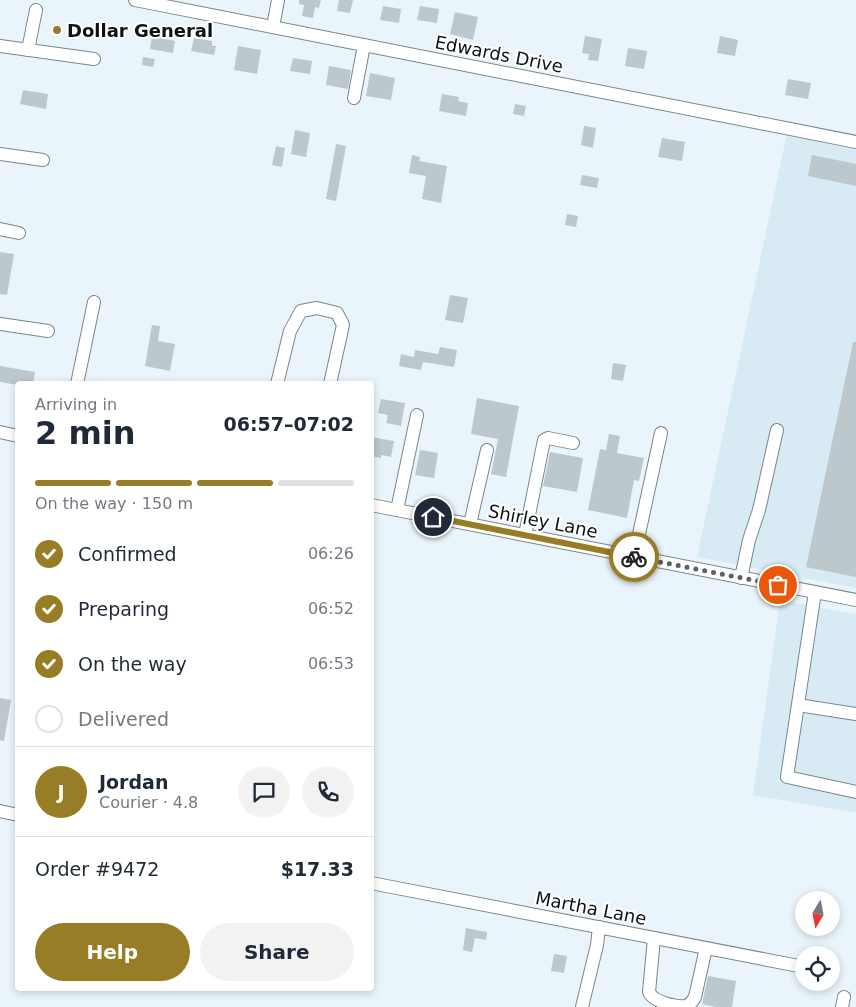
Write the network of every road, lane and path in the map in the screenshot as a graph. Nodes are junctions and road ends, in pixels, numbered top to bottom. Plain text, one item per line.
1 (135, 0) edge
2 (278, 0) edge
3 (36, 10) dead end
4 (273, 27) junction
5 (364, 45) junction
6 (0, 46) edge
7 (28, 50) junction
8 (94, 59) dead end
9 (354, 98) dead end
10 (856, 142) edge
11 (0, 154) edge
12 (43, 160) dead end
13 (0, 229) edge
14 (19, 233) dead end
15 (94, 302) dead end
16 (0, 324) edge
17 (48, 331) dead end
18 (78, 381) edge
19 (277, 381) edge
20 (331, 381) edge
21 (417, 415) dead end
22 (777, 430) dead end
23 (0, 432) edge
24 (661, 433) dead end
25 (15, 435) edge
26 (573, 443) dead end
27 (487, 450) dead end
28 (374, 506) edge
29 (397, 510) junction
30 (470, 524) junction
31 (524, 535) junction
32 (634, 557) junction
33 (741, 578) junction
34 (815, 592) junction
35 (856, 600) edge
36 (798, 705) junction
37 (856, 714) edge
38 (856, 792) edge
39 (0, 811) edge
40 (15, 814) edge
41 (374, 884) edge
42 (599, 927) junction
43 (654, 938) junction
44 (706, 948) junction
45 (795, 965) edge
46 (649, 992) junction
47 (582, 1007) edge
48 (648, 1007) edge

1 - 4 street, Edwards Drive
2 - 4 street
3 - 7 street
4 - 5 street, Edwards Drive
5 - 9 street
5 - 10 street, Edwards Drive
6 - 7 street
7 - 8 street
11 - 12 street
13 - 14 street
15 - 18 street
16 - 17 street
19 - 20 street
21 - 29 street
22 - 33 street
23 - 25 street
24 - 32 street
26 - 31 street
27 - 30 street
28 - 29 street, Shirley Lane
29 - 30 street, Shirley Lane
30 - 31 street, Shirley Lane
31 - 32 street, Shirley Lane
32 - 33 street, Shirley Lane
33 - 34 street, Shirley Lane
34 - 35 street, Shirley Lane
34 - 36 street
36 - 37 street
36 - 38 street
39 - 40 street
41 - 42 street, Martha Lane
42 - 43 street, Martha Lane
42 - 47 street
43 - 44 street, Martha Lane
43 - 46 street
44 - 45 street, Martha Lane
44 - 46 street
46 - 48 street

